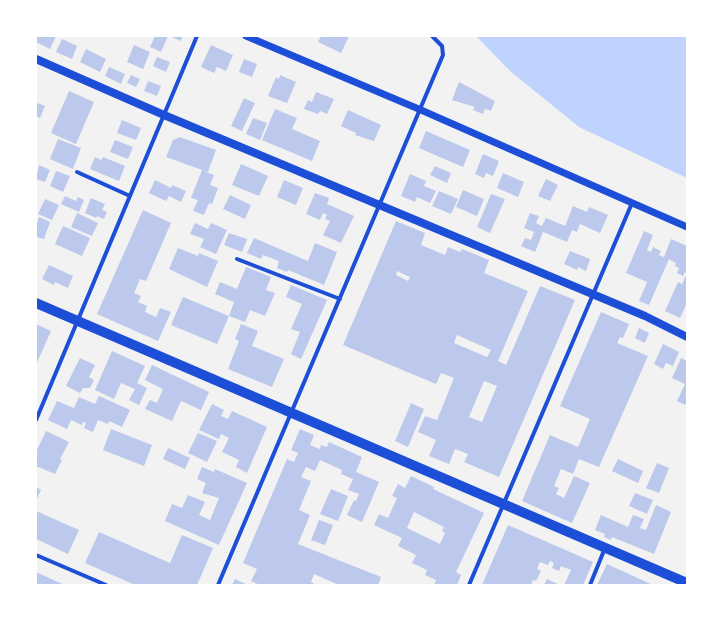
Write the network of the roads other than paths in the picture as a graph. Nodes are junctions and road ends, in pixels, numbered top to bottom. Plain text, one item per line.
1 (197, 36) edge
2 (246, 36) edge
3 (432, 36) edge
4 (36, 59) edge
5 (421, 110) junction
6 (164, 115) junction
7 (76, 172) dead end
8 (130, 196) junction
9 (633, 202) junction
10 (380, 205) junction
11 (687, 226) edge
12 (237, 259) dead end
13 (593, 294) junction
14 (340, 299) junction
15 (36, 303) edge
16 (78, 321) junction
17 (687, 337) edge
18 (292, 413) junction
19 (36, 420) edge
20 (503, 504) junction
21 (605, 548) junction
22 (36, 555) edge
23 (687, 583) edge
24 (106, 585) edge
25 (218, 585) edge
26 (469, 585) edge
27 (590, 585) edge

1 - 6 street
2 - 5 street
3 - 5 street
4 - 6 main road
5 - 9 street
5 - 10 street
6 - 8 street
6 - 10 main road
7 - 8 street
8 - 16 street
9 - 11 street
9 - 13 street
10 - 13 main road
10 - 14 street
12 - 14 street
13 - 17 main road
13 - 20 street
14 - 18 street
15 - 16 main road
16 - 18 main road
16 - 19 street
18 - 20 main road
18 - 25 street
20 - 21 main road
20 - 26 street
21 - 23 main road
21 - 27 street
22 - 24 street

